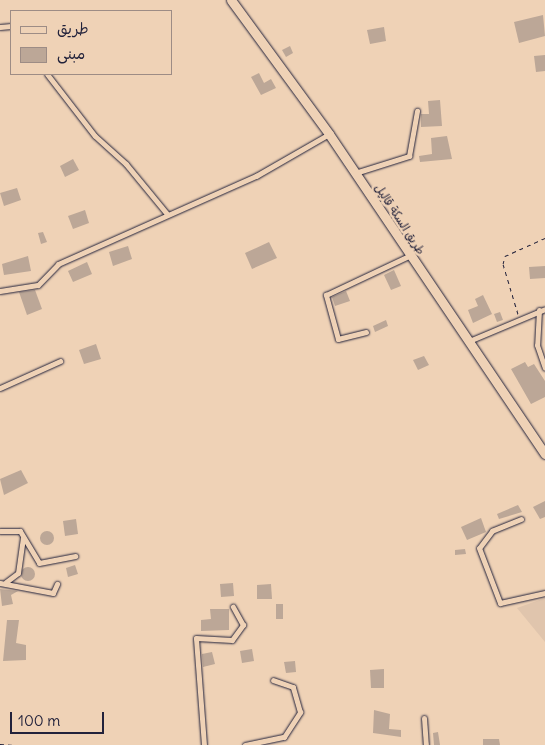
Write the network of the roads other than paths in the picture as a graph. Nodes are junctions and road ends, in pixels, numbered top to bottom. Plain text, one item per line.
1 (231, 0) edge
2 (48, 75) edge
3 (417, 111) dead end
4 (329, 134) junction
5 (355, 173) junction
6 (167, 214) junction
7 (409, 256) junction
8 (0, 291) edge
9 (542, 310) edge
10 (366, 332) dead end
11 (469, 341) junction
12 (60, 361) dead end
13 (545, 368) edge
14 (0, 388) edge
15 (545, 454) edge
16 (522, 519) dead end
17 (0, 531) edge
18 (23, 537) junction
19 (75, 556) dead end
20 (2, 583) edge
21 (57, 584) dead end
22 (545, 593) edge
23 (233, 607) dead end
24 (273, 680) dead end
25 (424, 718) dead end
26 (204, 745) edge
27 (245, 745) edge
28 (426, 745) edge

1 - 4 main road, طريق السكة قاليل
2 - 6 street
3 - 5 street
4 - 5 main road, طريق السكة قاليل
4 - 6 street
5 - 7 main road, طريق السكة قاليل
6 - 8 street
7 - 10 street
7 - 11 main road, طريق السكة قاليل
9 - 11 street
9 - 13 street
11 - 15 main road, طريق السكة قاليل
12 - 14 street
16 - 22 street
17 - 18 street
18 - 19 street
18 - 20 street
20 - 21 street
23 - 26 street
24 - 27 street
25 - 28 street

